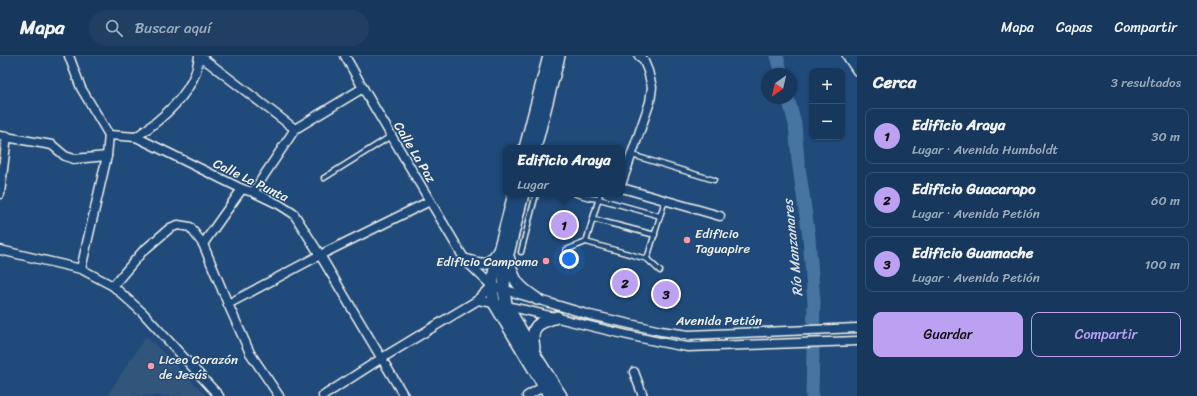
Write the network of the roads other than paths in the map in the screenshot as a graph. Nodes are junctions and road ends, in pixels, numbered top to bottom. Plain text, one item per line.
1 (69, 56) edge
2 (200, 56) edge
3 (345, 56) edge
4 (549, 56) edge
5 (559, 56) edge
6 (639, 56) edge
7 (847, 56) edge
8 (855, 56) edge
9 (857, 59) edge
10 (857, 71) edge
11 (362, 88) junction
12 (295, 129) junction
13 (109, 135) junction
14 (3, 136) edge
15 (391, 136) junction
16 (136, 137) junction
17 (526, 145) edge
18 (536, 145) edge
19 (632, 155) junction
20 (107, 156) junction
21 (625, 174) edge
22 (324, 178) dead end
23 (714, 180) dead end
24 (242, 189) junction
25 (625, 189) edge
26 (253, 192) junction
27 (0, 194) edge
28 (513, 197) edge
29 (522, 197) edge
30 (535, 197) edge
31 (599, 197) edge
32 (602, 197) edge
33 (665, 200) junction
34 (430, 201) junction
35 (660, 216) junction
36 (720, 216) dead end
37 (593, 219) junction
38 (655, 235) junction
39 (586, 242) junction
40 (203, 244) junction
41 (504, 249) junction
42 (0, 250) edge
43 (566, 250) dead end
44 (520, 252) dead end
45 (320, 255) junction
46 (648, 259) junction
47 (465, 260) junction
48 (81, 269) junction
49 (660, 271) dead end
50 (113, 286) junction
51 (492, 286) junction
52 (504, 290) junction
53 (538, 299) junction
54 (478, 300) junction
55 (228, 304) junction
56 (500, 304) junction
57 (557, 317) junction
58 (855, 328) edge
59 (857, 341) edge
60 (535, 355) junction
61 (382, 358) junction
62 (634, 372) dead end
63 (544, 386) junction
64 (219, 396) edge
65 (279, 396) edge
66 (323, 396) edge
67 (404, 396) edge
68 (527, 396) edge
69 (550, 396) edge
70 (562, 396) edge
71 (643, 396) edge

1 - 13 street
2 - 12 street
2 - 16 street
3 - 11 street, Calle La Paz
4 - 17 main road
5 - 18 main road
6 - 19 street
7 - 10 street
8 - 9 street
11 - 12 street
11 - 15 street, Calle La Paz
12 - 26 street
13 - 16 street, Calle La Punta
13 - 20 street
14 - 20 street
14 - 27 street
15 - 22 lane
15 - 34 street, Calle La Paz
16 - 24 street, Calle La Punta
19 - 21 street
19 - 23 lane
20 - 48 street
24 - 26 street, Calle La Punta
24 - 40 street
25 - 33 street
26 - 45 street, Calle La Punta
28 - 41 main road
29 - 41 main road
30 - 44 lane
31 - 37 lane
32 - 35 lane
33 - 35 lane
33 - 36 street
34 - 45 street
34 - 47 street, Calle La Paz
35 - 38 lane
37 - 38 lane
37 - 39 lane
38 - 46 lane
39 - 43 lane
39 - 46 lane
40 - 50 street
40 - 55 street
41 - 47 main road
41 - 51 main road
41 - 52 main road
41 - 53 main road
42 - 48 street
45 - 55 street
45 - 61 street, Calle La Punta
46 - 49 lane
47 - 51 street, Calle La Paz
48 - 50 street
50 - 64 street
51 - 52 street, Avenida Petión
51 - 54 street
51 - 56 main road
52 - 53 street, Avenida Petión
52 - 56 main road
53 - 58 street, Avenida Petión
54 - 56 street, Avenida Petión
54 - 61 street
55 - 65 street
56 - 57 street, Avenida Petión
56 - 60 main road
56 - 63 main road
57 - 59 street, Avenida Petión
57 - 60 main road
60 - 70 main road
61 - 66 street
61 - 67 street, Calle La Punta
62 - 71 street
63 - 68 street
63 - 69 main road

